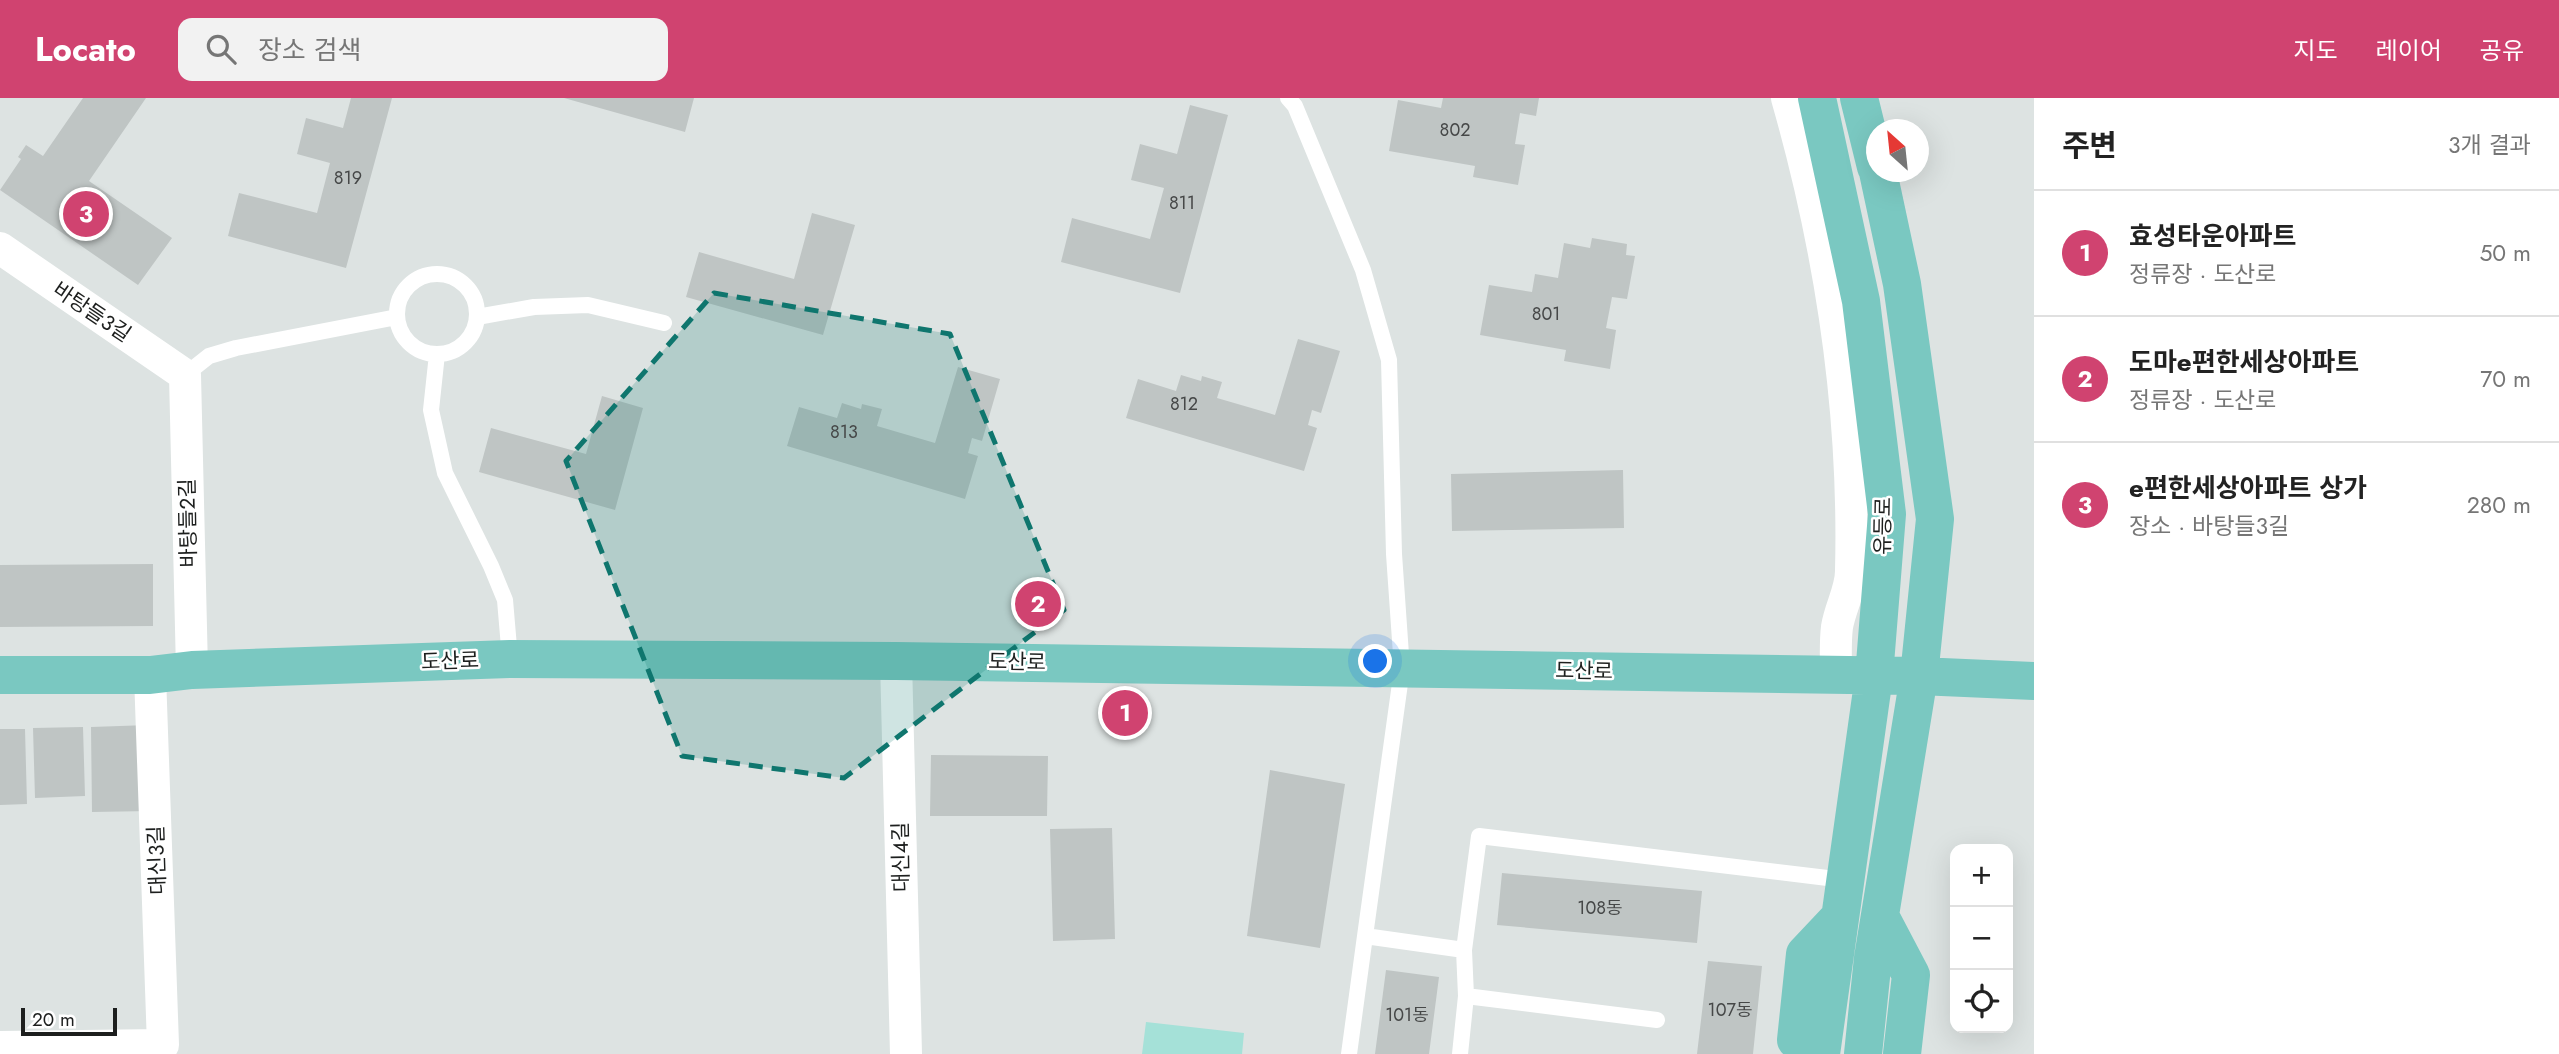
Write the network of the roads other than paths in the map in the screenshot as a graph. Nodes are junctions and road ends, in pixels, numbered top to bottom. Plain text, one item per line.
1 (1289, 98) edge
2 (1787, 98) edge
3 (1817, 98) edge
4 (1859, 98) edge
5 (1866, 126) edge
6 (1880, 182) edge
7 (0, 248) edge
8 (397, 317) junction
9 (477, 317) junction
10 (664, 323) dead end
11 (437, 354) junction
12 (185, 375) junction
13 (510, 659) junction
14 (896, 661) junction
15 (1402, 668) junction
16 (192, 670) junction
17 (0, 675) edge
18 (150, 675) junction
19 (1836, 675) junction
20 (1874, 676) junction
21 (1927, 677) junction
22 (2034, 681) edge
23 (1844, 880) junction
24 (1880, 916) junction
25 (1838, 919) junction
26 (1365, 936) junction
27 (1464, 950) junction
28 (1466, 996) junction
29 (1657, 1020) dead end
30 (0, 1046) edge
31 (906, 1054) edge
32 (1349, 1054) edge
33 (1460, 1054) edge
34 (1794, 1054) edge
35 (1821, 1054) edge
36 (1863, 1054) edge
37 (1902, 1054) edge

1 - 15 lane
2 - 19 street
3 - 20 main road, 유등로
4 - 5 main road
6 - 21 main road
7 - 12 street, 바탕들3길
8 - 9 lane
8 - 11 lane
8 - 12 lane
9 - 10 lane
9 - 11 lane
11 - 13 lane
12 - 16 street, 바탕들2길
13 - 14 main road, 도산로
13 - 16 main road, 도산로
14 - 15 main road, 도산로
14 - 31 street, 대신4길
15 - 19 main road, 도산로
15 - 26 lane
16 - 18 main road, 도산로
17 - 18 main road, 도산로
18 - 30 street, 대신3길
19 - 20 main road, 도산로
20 - 21 main road, 도산로
20 - 23 main road, 유등로
21 - 22 main road, 도산로
21 - 24 main road
23 - 25 main road, 유등로
23 - 27 lane
24 - 36 main road
24 - 37 main road
25 - 34 main road
25 - 35 main road, 유등로
26 - 27 lane
26 - 32 lane
27 - 28 lane
28 - 29 lane
28 - 33 lane

